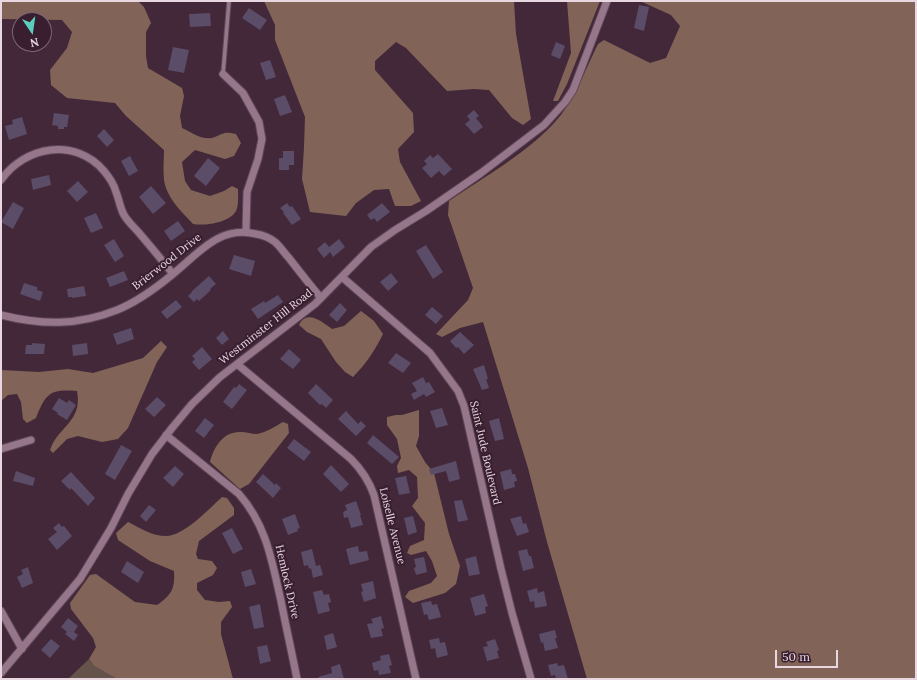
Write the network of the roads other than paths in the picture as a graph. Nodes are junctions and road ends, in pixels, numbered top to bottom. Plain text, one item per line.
1 (229, 1) edge
2 (607, 1) edge
3 (223, 74) joint
4 (1, 167) edge
5 (7, 172) junction
6 (1, 180) edge
7 (246, 231) junction
8 (173, 274) junction
9 (342, 277) junction
10 (321, 298) junction
11 (1, 315) edge
12 (237, 364) junction
13 (166, 436) junction
14 (31, 440) dead end
15 (1, 449) edge
16 (1, 611) edge
17 (22, 649) junction
18 (1, 673) edge
19 (297, 679) edge
20 (416, 679) edge
21 (531, 679) edge

1 - 3 lane
2 - 9 street, Westminster Hill Road
3 - 7 street
4 - 5 street
5 - 6 street
5 - 8 street
7 - 8 street, Brierwood Drive
7 - 10 street, Brierwood Drive
8 - 11 street, Brierwood Drive
9 - 10 street, Westminster Hill Road
9 - 21 street, Saint Jude Boulevard
10 - 12 street, Westminster Hill Road
12 - 13 street, Westminster Hill Road
12 - 20 street, Loiselle Avenue
13 - 17 street, Westminster Hill Road
13 - 19 street, Hemlock Drive
14 - 15 street
16 - 17 street
17 - 18 street, Westminster Hill Road

